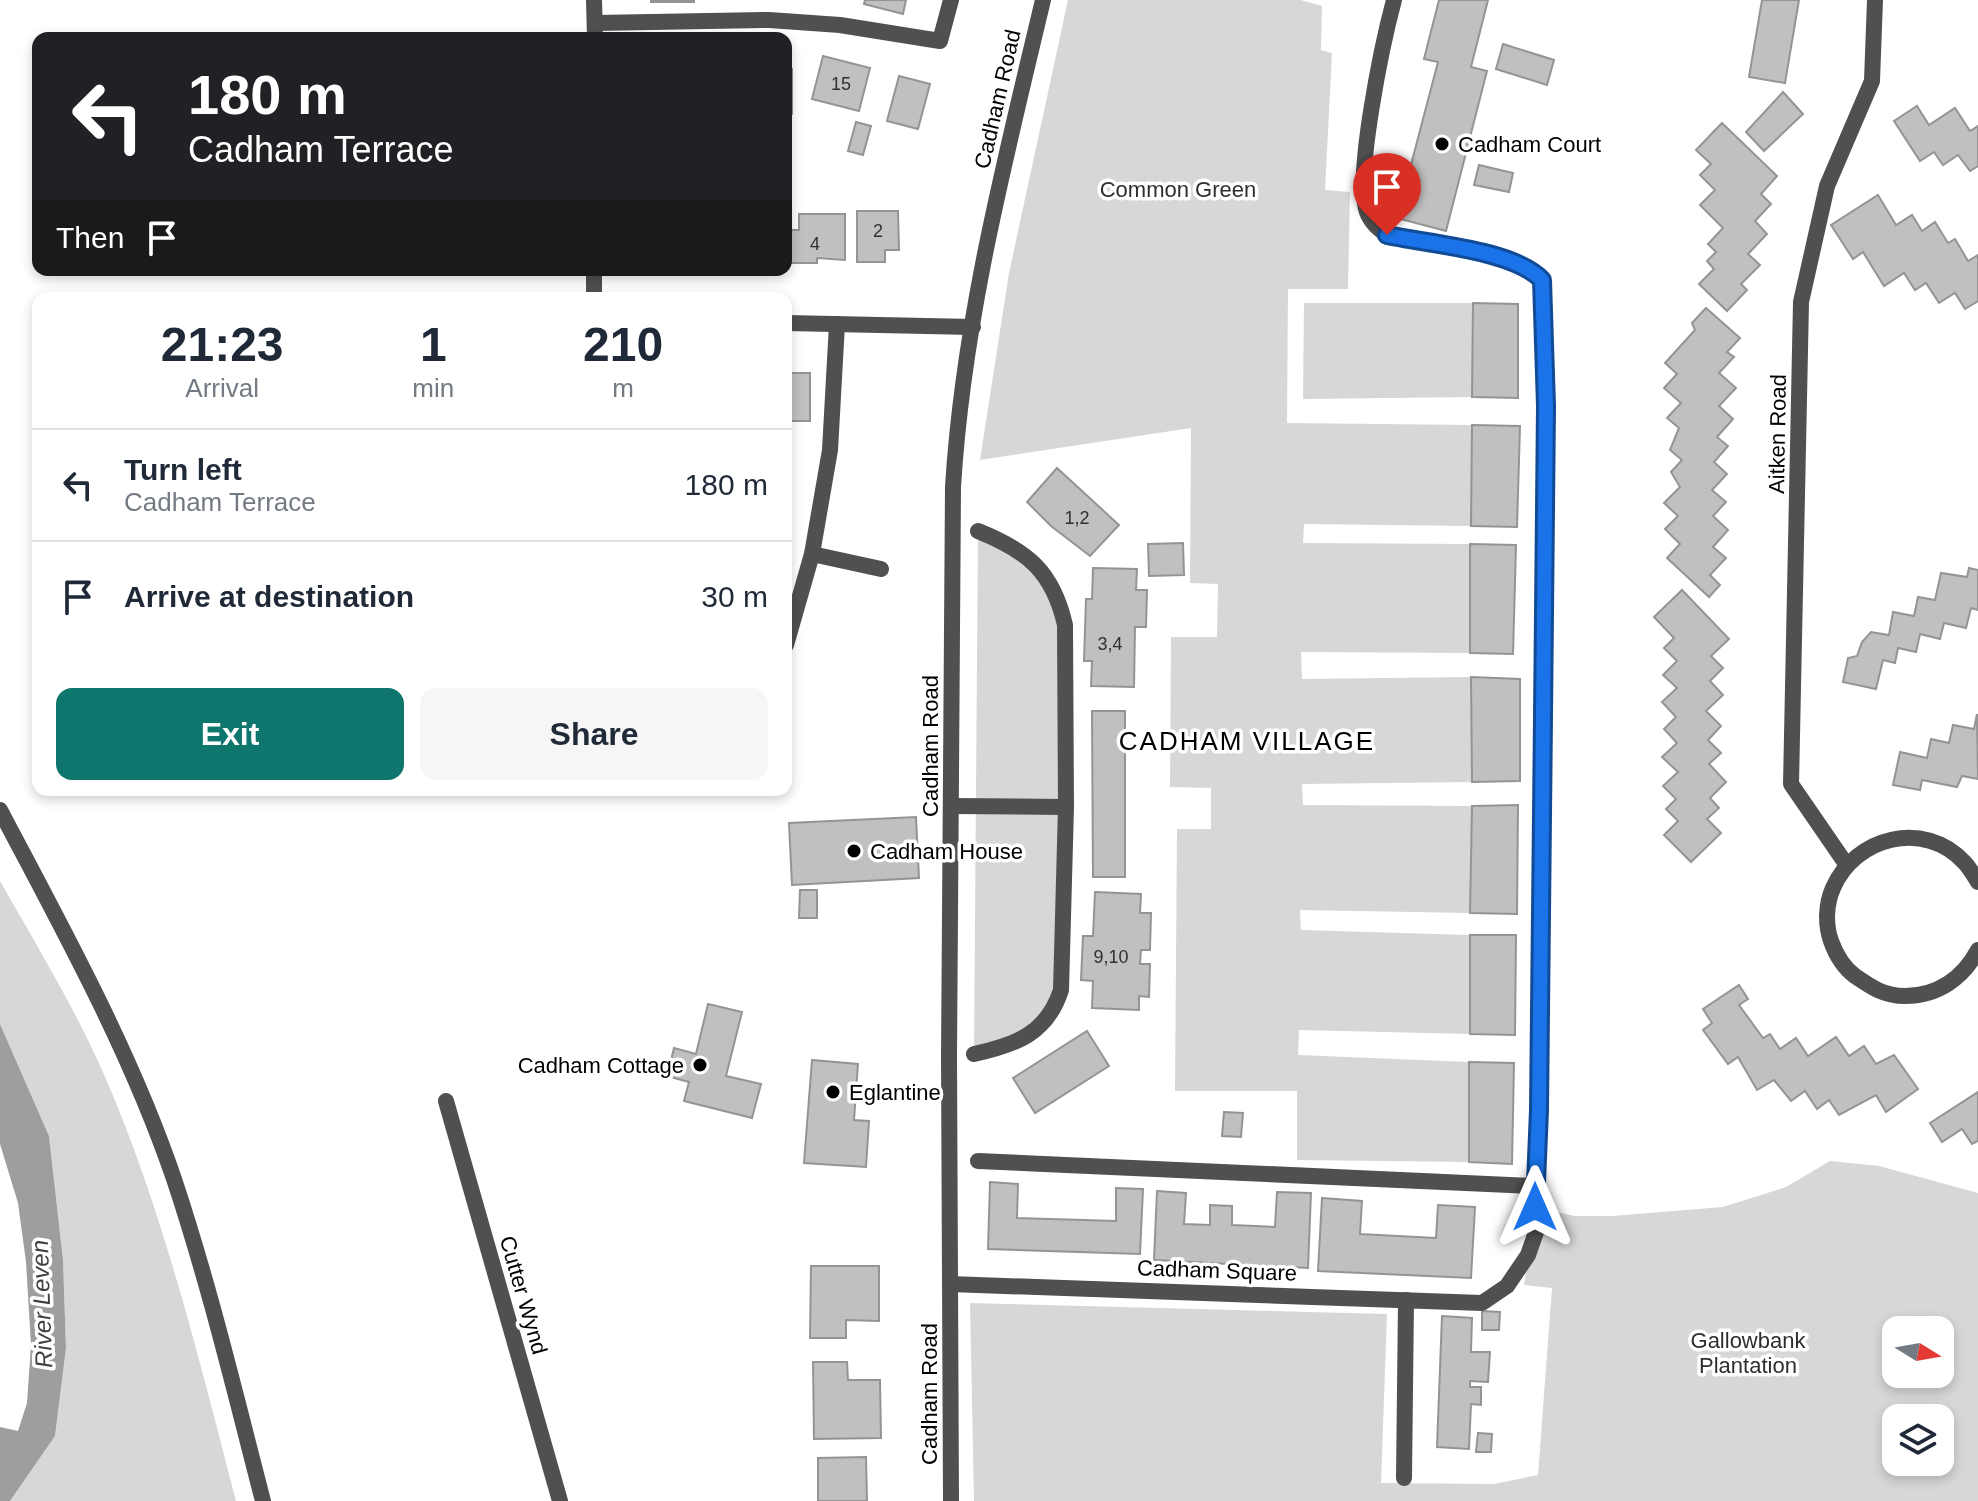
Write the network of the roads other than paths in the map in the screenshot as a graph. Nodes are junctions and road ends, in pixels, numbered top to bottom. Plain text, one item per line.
1 (594, 0) edge
2 (951, 0) edge
3 (1043, 0) edge
4 (1875, 0) edge
5 (1390, 1) edge
6 (595, 30) edge
7 (792, 323) edge
8 (837, 324) junction
9 (973, 327) junction
10 (978, 531) dead end
11 (812, 554) junction
12 (881, 569) dead end
13 (792, 624) edge
14 (951, 806) junction
15 (1066, 807) junction
16 (0, 810) edge
17 (1846, 864) junction
18 (1978, 882) edge
19 (1978, 950) edge
20 (974, 1054) dead end
21 (446, 1101) dead end
22 (978, 1161) dead end
23 (1534, 1186) junction
24 (950, 1284) junction
25 (1406, 1300) junction
26 (1404, 1478) dead end
27 (263, 1501) edge
28 (560, 1501) edge
29 (951, 1501) edge

1 - 6 street
2 - 6 street
3 - 9 street, Cadham Road
4 - 17 street, Aitken Road
5 - 23 street
7 - 8 street
8 - 9 street
8 - 11 street
9 - 14 street, Cadham Road
10 - 15 street
11 - 12 street
11 - 13 street
14 - 15 street
14 - 24 street, Cadham Road
15 - 20 street
16 - 27 street
17 - 18 street
17 - 19 street
21 - 28 street, Cutter Wynd
22 - 23 street
23 - 25 street, Cadham Square
24 - 25 street, Cadham Square
24 - 29 street, Cadham Road
25 - 26 street

